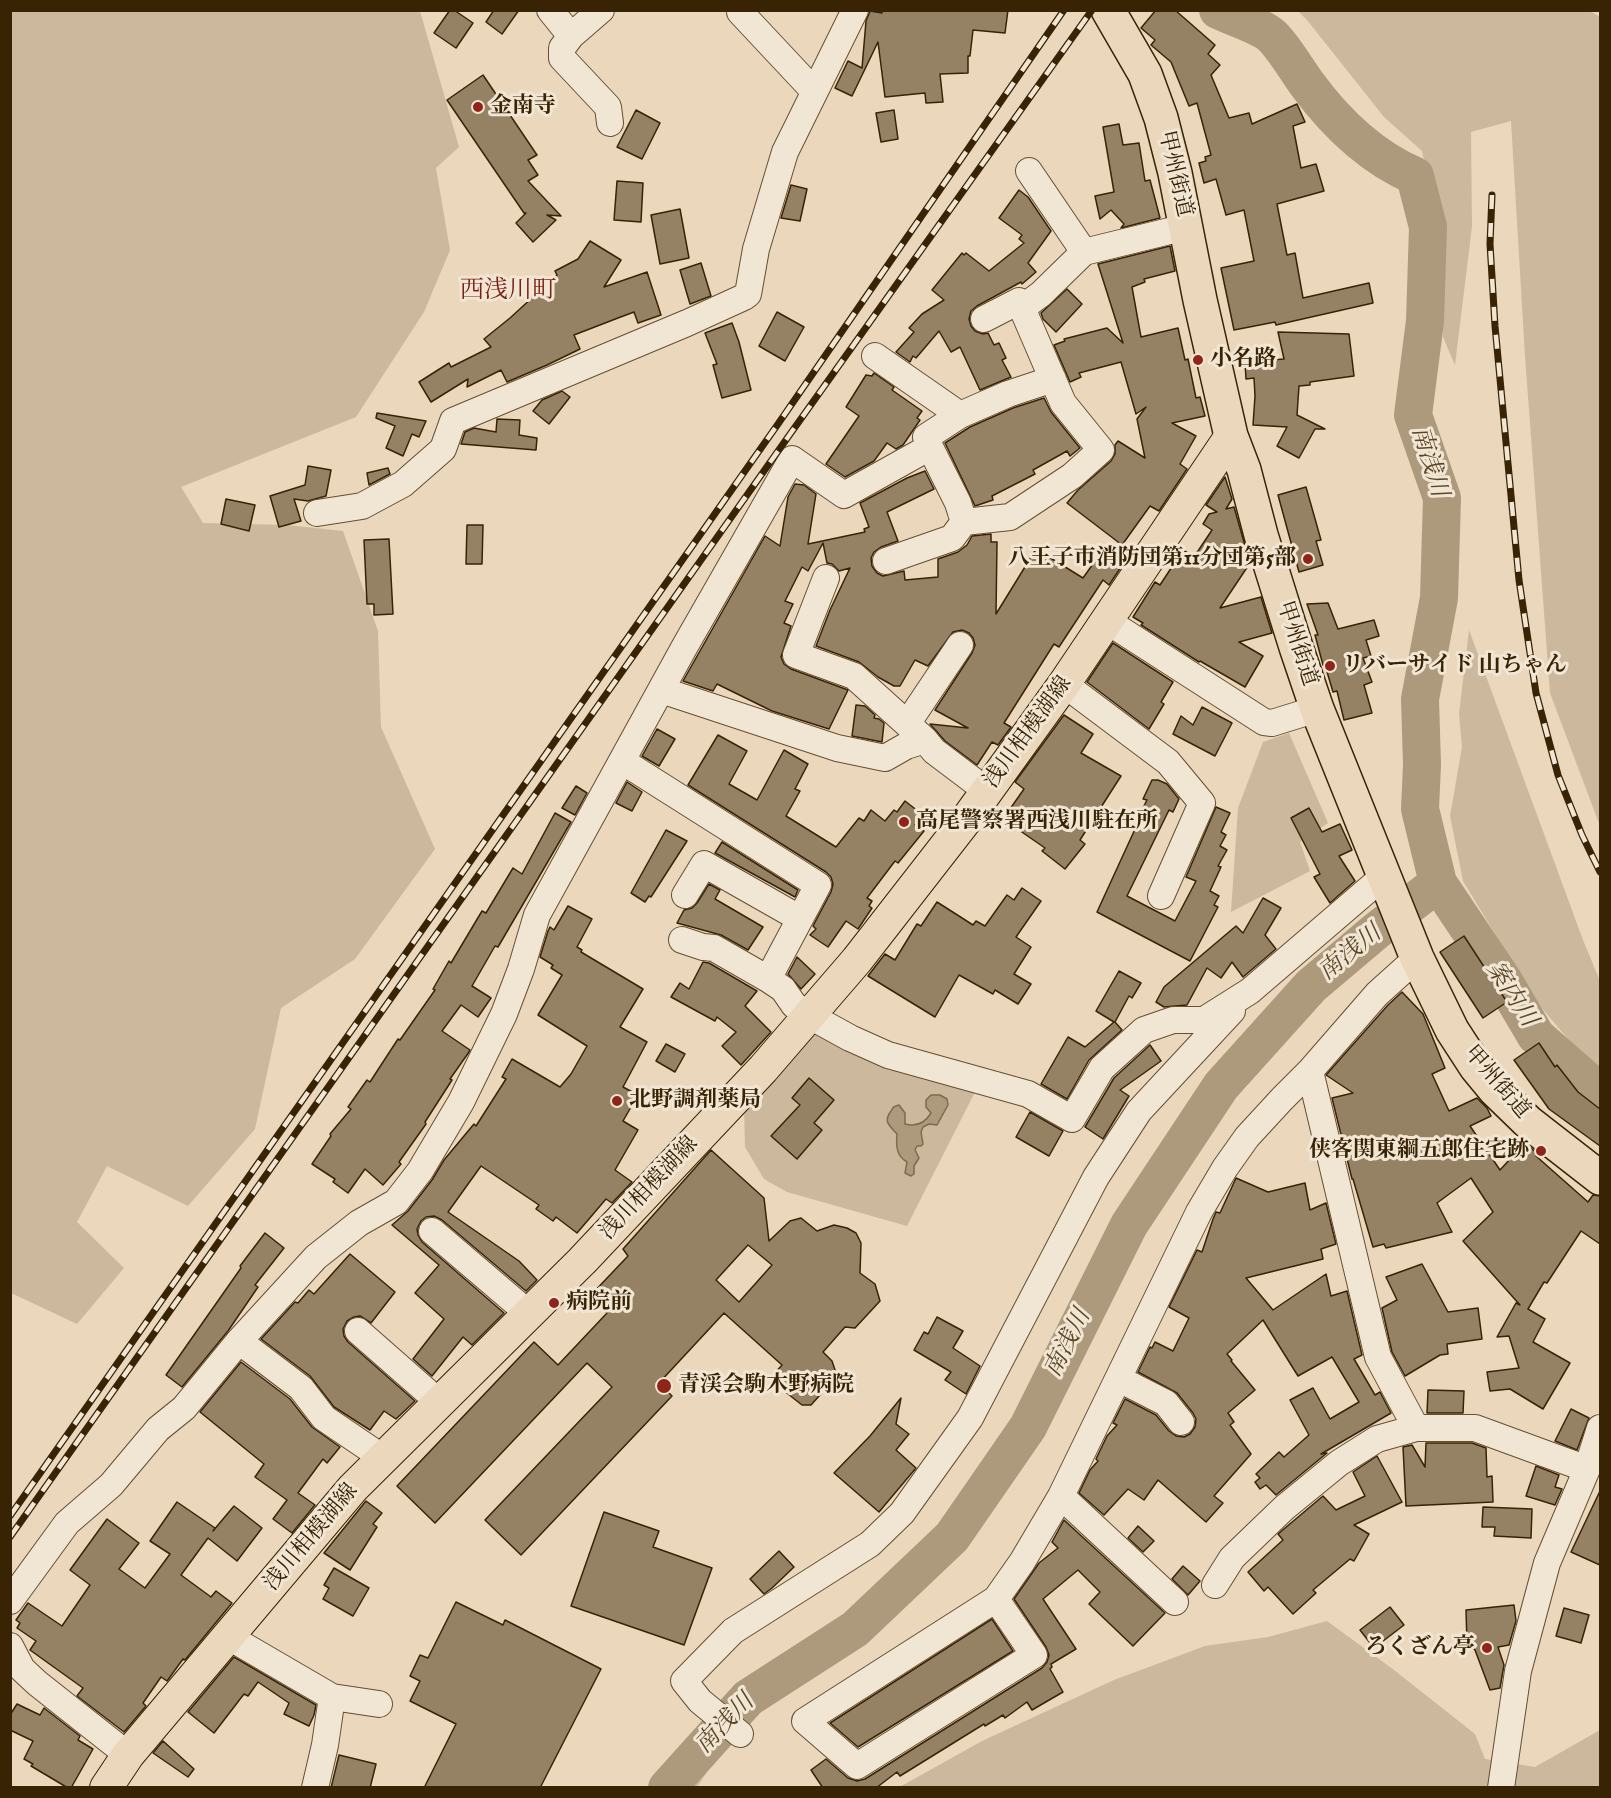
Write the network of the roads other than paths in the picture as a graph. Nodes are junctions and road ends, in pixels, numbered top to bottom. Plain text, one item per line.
1 (550, 10) edge
2 (601, 10) edge
3 (855, 10) edge
4 (1108, 10) edge
5 (740, 12) dead end
6 (571, 36) junction
7 (814, 91) junction
8 (610, 123) dead end
9 (1029, 171) dead end
10 (1186, 227) junction
11 (1084, 252) junction
12 (1022, 308) junction
13 (984, 319) dead end
14 (875, 356) dead end
15 (1053, 379) junction
16 (960, 415) junction
17 (1231, 436) junction
18 (930, 447) junction
19 (317, 513) dead end
20 (964, 522) junction
21 (886, 561) dead end
22 (826, 578) dead end
23 (1107, 621) junction
24 (960, 645) dead end
25 (1064, 684) junction
26 (661, 690) junction
27 (1317, 709) junction
28 (916, 732) junction
29 (622, 761) junction
30 (987, 791) junction
31 (1386, 881) junction
32 (685, 895) dead end
33 (1161, 896) dead end
34 (799, 918) junction
35 (682, 940) dead end
36 (1415, 952) junction
37 (768, 979) junction
38 (1250, 991) junction
39 (810, 1016) junction
40 (1310, 1071) junction
41 (1600, 1178) edge
42 (432, 1231) dead end
43 (528, 1313) junction
44 (358, 1331) dead end
45 (239, 1341) junction
46 (1119, 1378) junction
47 (440, 1403) junction
48 (1181, 1422) dead end
49 (1416, 1428) junction
50 (1600, 1428) edge
51 (383, 1458) junction
52 (1587, 1469) junction
53 (1061, 1497) junction
54 (1215, 1585) dead end
55 (996, 1599) junction
56 (10, 1602) edge
57 (1175, 1602) dead end
58 (229, 1637) junction
59 (10, 1646) edge
60 (332, 1697) junction
61 (379, 1704) dead end
62 (740, 1734) dead end
63 (128, 1755) junction
64 (106, 1788) edge
65 (315, 1788) edge
66 (1502, 1788) edge

1 - 6 street
2 - 6 street
3 - 7 street
4 - 10 highway, 甲州街道
5 - 7 street
6 - 8 street
7 - 19 street
9 - 11 street
10 - 11 street
10 - 17 highway, 甲州街道
11 - 12 street
12 - 13 street
12 - 15 street
14 - 16 street
15 - 16 street
15 - 20 street
16 - 18 street
17 - 23 main road, 浅川相模湖線
17 - 27 highway, 甲州街道
18 - 20 street
18 - 26 street
20 - 21 street
22 - 28 street
23 - 25 main road, 浅川相模湖線
23 - 27 street
24 - 28 street
25 - 30 main road, 浅川相模湖線
25 - 33 street
26 - 28 street
26 - 29 street
27 - 31 highway, 甲州街道
28 - 30 street
29 - 34 street
29 - 45 street
30 - 39 main road, 浅川相模湖線
31 - 36 highway, 甲州街道
31 - 38 street
32 - 34 street
34 - 37 street
35 - 37 street
36 - 40 street
36 - 41 highway, 甲州街道
37 - 39 street
38 - 39 street
38 - 62 street
39 - 43 main road, 浅川相模湖線
40 - 46 street
40 - 49 street
42 - 43 street
43 - 47 main road, 浅川相模湖線
44 - 47 street
45 - 51 street
45 - 56 street
46 - 48 street
46 - 53 street
47 - 51 main road, 浅川相模湖線
49 - 52 street
49 - 54 street
50 - 52 street
51 - 58 main road, 浅川相模湖線
52 - 66 street
53 - 55 street
53 - 57 street
55 - 55 street
58 - 60 street
58 - 63 main road, 浅川相模湖線
59 - 63 street
60 - 61 street
60 - 65 street
63 - 64 main road, 浅川相模湖線

